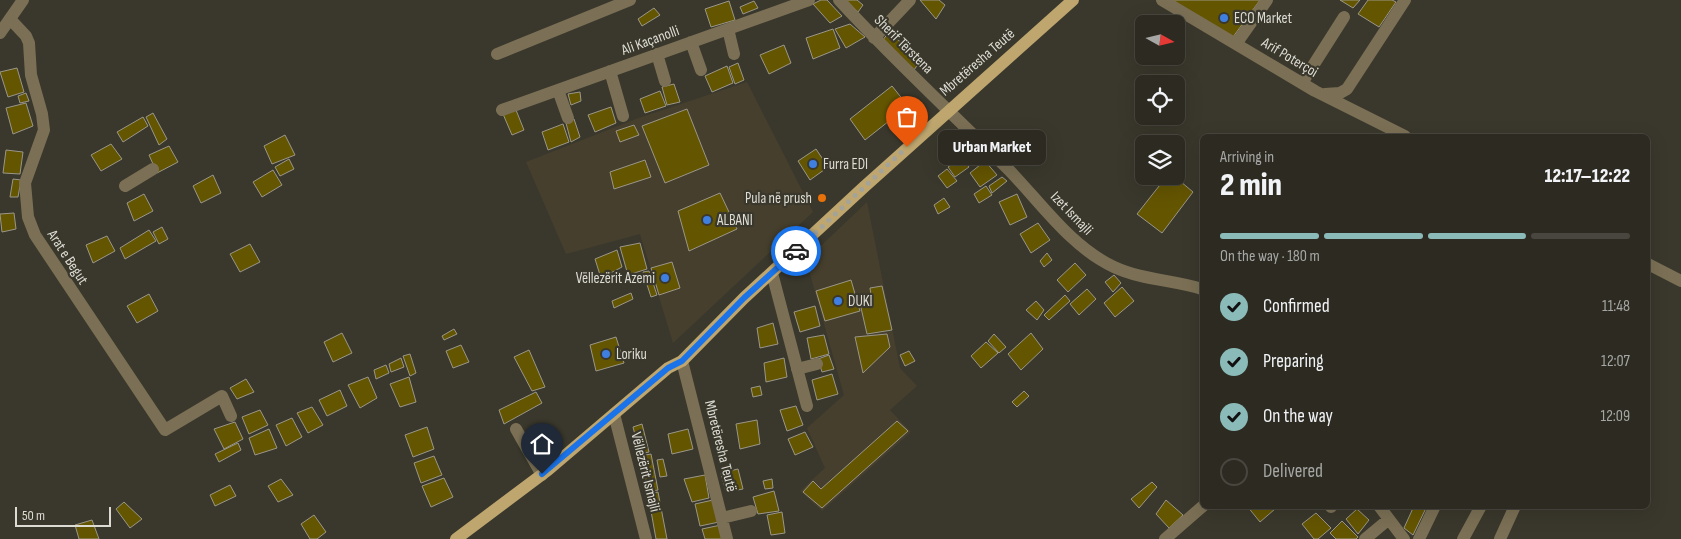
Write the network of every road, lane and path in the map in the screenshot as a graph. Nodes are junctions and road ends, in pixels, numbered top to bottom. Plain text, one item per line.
1 (23, 0) edge
2 (630, 0) edge
3 (809, 0) edge
4 (839, 0) edge
5 (910, 0) edge
6 (1073, 0) edge
7 (1162, 0) edge
8 (1267, 0) edge
9 (1405, 0) edge
10 (1344, 17) dead end
11 (12, 20) junction
12 (728, 29) junction
13 (0, 33) edge
14 (874, 38) junction
15 (691, 42) junction
16 (1236, 44) junction
17 (497, 54) dead end
18 (657, 54) junction
19 (734, 54) dead end
20 (701, 70) dead end
21 (610, 71) junction
22 (665, 81) dead end
23 (1302, 83) junction
24 (558, 90) junction
25 (1325, 94) junction
26 (948, 109) junction
27 (502, 110) dead end
28 (623, 116) dead end
29 (568, 118) dead end
30 (1401, 134) edge
31 (153, 169) dead end
32 (125, 186) dead end
33 (1650, 265) edge
34 (772, 273) junction
35 (1681, 281) edge
36 (1200, 289) edge
37 (682, 361) junction
38 (817, 364) dead end
39 (797, 369) junction
40 (807, 406) dead end
41 (614, 414) junction
42 (231, 416) dead end
43 (516, 429) dead end
44 (542, 474) junction
45 (1200, 509) edge
46 (1381, 509) edge
47 (1434, 509) edge
48 (1480, 509) edge
49 (1514, 509) edge
50 (751, 511) dead end
51 (722, 518) junction
52 (1389, 519) junction
53 (456, 539) edge
54 (646, 539) edge
55 (727, 539) edge
56 (1165, 539) edge
57 (1364, 539) edge
58 (1404, 539) edge
59 (1419, 539) edge
60 (1463, 539) edge
61 (1500, 539) edge

1 - 11 street
2 - 17 street
3 - 12 street, Ali Kaçanolli
4 - 14 street, Sherif Tërstena
5 - 14 street
6 - 26 main road, Mbretëresha Teutë
7 - 16 street, Arif Poterçoi
8 - 16 street
9 - 25 street
10 - 23 street
11 - 13 street
11 - 42 street, Arat e Begut
12 - 15 street, Ali Kaçanolli
12 - 19 street
14 - 26 street, Sherif Tërstena
15 - 18 street, Ali Kaçanolli
15 - 20 street
16 - 23 street, Arif Poterçoi
18 - 21 street, Ali Kaçanolli
18 - 22 street
21 - 24 street, Ali Kaçanolli
21 - 28 street
23 - 25 street, Arif Poterçoi
24 - 27 street, Ali Kaçanolli
24 - 29 street
25 - 30 street, Arif Poterçoi
26 - 34 main road, Mbretëresha Teutë
26 - 36 street, Izet Ismajli
31 - 32 street
33 - 35 street
34 - 37 main road, Mbretëresha Teutë
34 - 39 street
37 - 41 main road, Mbretëresha Teutë
37 - 51 street, Mbretëresha Teutë
38 - 39 street
39 - 40 street
41 - 44 main road, Mbretëresha Teutë
41 - 54 street, Vëllezërit Ismajli
43 - 44 street
44 - 53 main road, Mbretëresha Teutë
45 - 56 street
46 - 52 street
47 - 59 street
48 - 60 street
49 - 61 street
50 - 51 street
51 - 55 street, Mbretëresha Teutë
52 - 57 street
52 - 58 street

